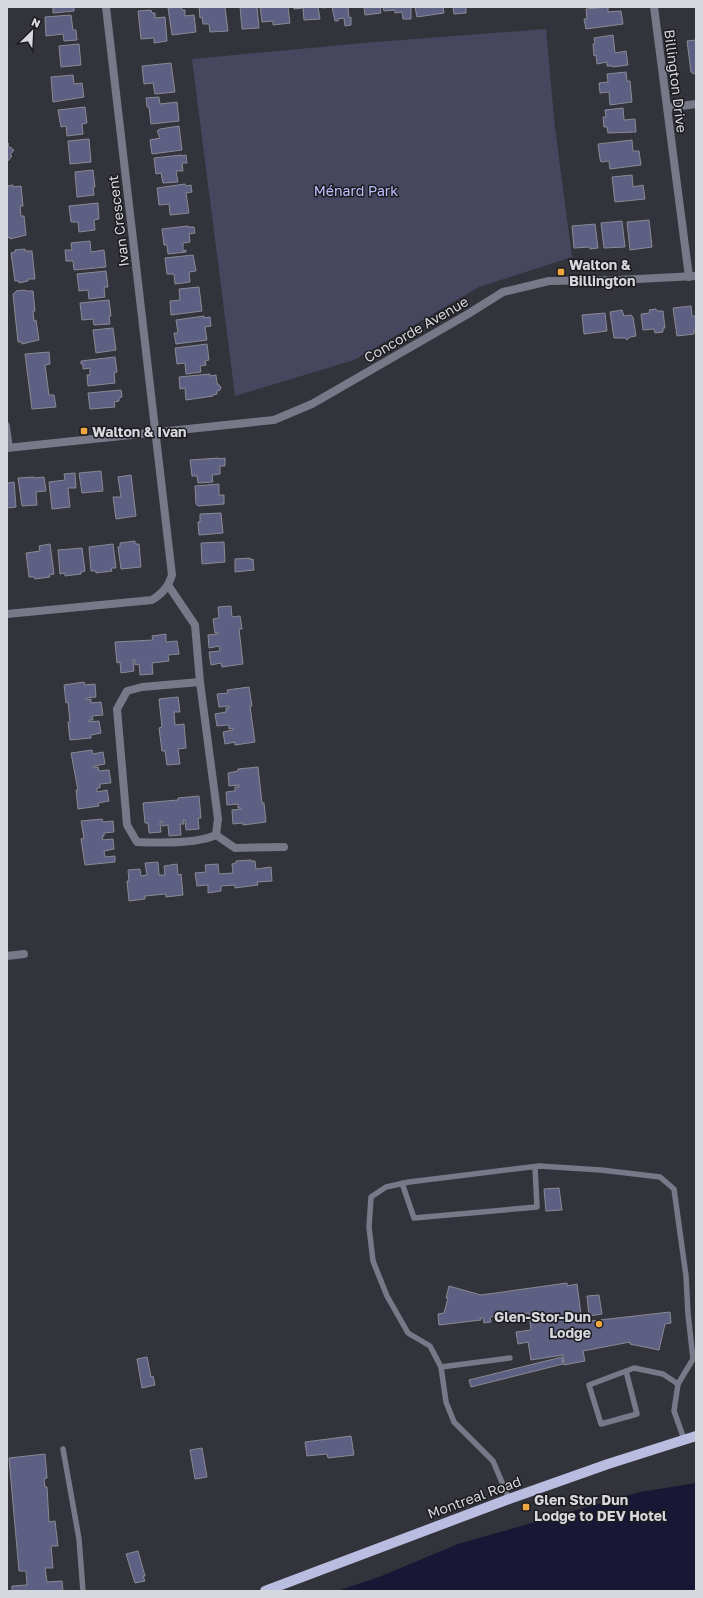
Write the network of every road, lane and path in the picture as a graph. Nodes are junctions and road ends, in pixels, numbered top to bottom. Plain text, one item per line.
1 (106, 7) edge
2 (654, 7) edge
3 (696, 104) edge
4 (667, 108) junction
5 (692, 277) edge
6 (7, 425) edge
7 (156, 432) junction
8 (8, 448) edge
9 (168, 585) junction
10 (7, 614) edge
11 (200, 682) junction
12 (216, 836) junction
13 (284, 848) dead end
14 (24, 954) dead end
15 (7, 956) edge
16 (535, 1167) junction
17 (402, 1183) junction
18 (510, 1358) dead end
19 (441, 1367) junction
20 (626, 1371) junction
21 (678, 1384) junction
22 (696, 1436) edge
23 (684, 1439) junction
24 (63, 1449) dead end
25 (509, 1499) junction
26 (83, 1591) edge
27 (265, 1591) edge

1 - 7 street, Ivan Crescent
2 - 4 street, Billington Drive
3 - 4 street
4 - 5 street, Billington Drive
5 - 7 street, Concorde Avenue
6 - 8 lane
7 - 8 street, Concorde Avenue
7 - 9 street, Ivan Crescent
9 - 10 street
9 - 11 street
11 - 12 street
11 - 12 street
12 - 13 street
14 - 15 street
16 - 17 lane
16 - 17 lane
16 - 21 lane
17 - 19 lane
18 - 19 lane
19 - 25 lane
20 - 20 lane
20 - 21 lane
21 - 23 lane
22 - 23 main road, Montreal Road
23 - 25 main road, Montreal Road
24 - 26 lane
25 - 27 main road, Montreal Road

